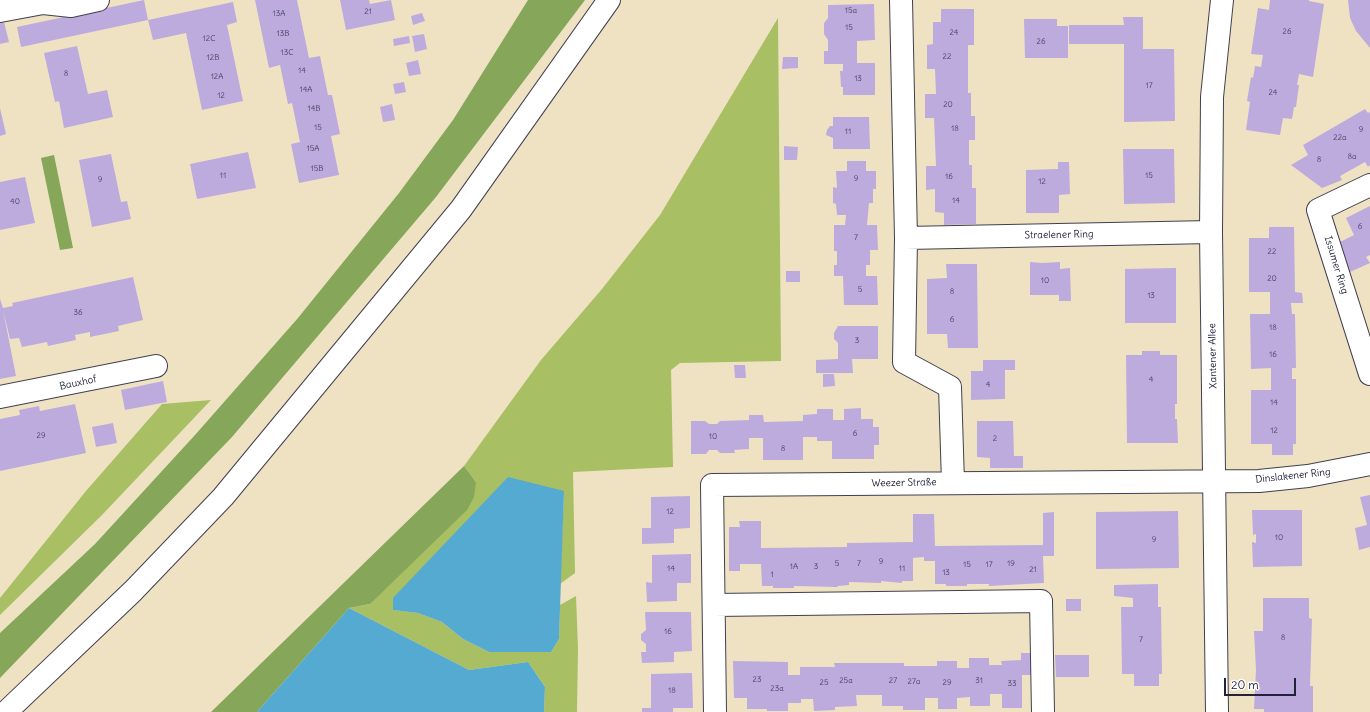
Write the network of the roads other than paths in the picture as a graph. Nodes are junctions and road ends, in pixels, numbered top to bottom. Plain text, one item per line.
1 (98, 0) edge
2 (609, 0) edge
3 (901, 0) edge
4 (1222, 0) edge
5 (43, 1) edge
6 (0, 11) edge
7 (1370, 184) edge
8 (1211, 232) junction
9 (906, 238) junction
10 (156, 366) dead end
11 (1370, 374) edge
12 (0, 397) edge
13 (1370, 464) edge
14 (1215, 481) junction
15 (952, 483) junction
16 (714, 605) junction
17 (6, 712) edge
18 (715, 712) edge
19 (1043, 712) edge
20 (1217, 712) edge

1 - 5 street
2 - 17 street
3 - 9 street
4 - 8 street, Xantener Allee
5 - 6 street
7 - 11 street, Issumer Ring
8 - 9 street, Straelener Ring
8 - 14 street, Xantener Allee
9 - 15 street
10 - 12 street, Bauxhof
13 - 14 street, Dinslakener Ring
14 - 15 street, Weezer Straße
14 - 20 street, Xantener Allee
15 - 16 street, Weezer Straße
16 - 18 street, Weezer Straße
16 - 19 street

